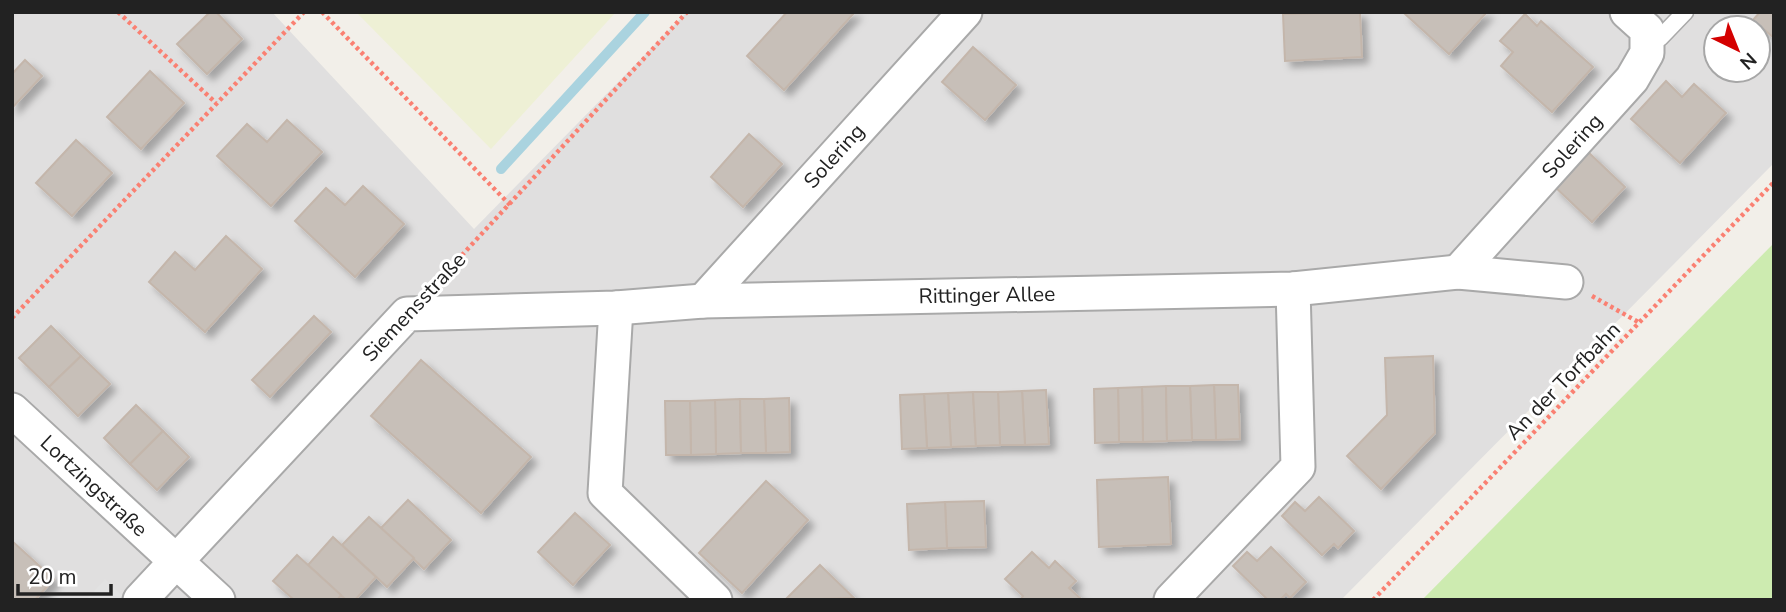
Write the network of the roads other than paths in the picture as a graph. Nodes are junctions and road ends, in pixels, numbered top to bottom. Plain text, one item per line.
1 (965, 12) edge
2 (1627, 12) edge
3 (1685, 12) edge
4 (1647, 40) junction
5 (1458, 272) junction
6 (1566, 282) road end
7 (1293, 289) junction
8 (703, 301) junction
9 (616, 308) junction
10 (407, 314) joint
11 (12, 410) edge
12 (175, 561) junction
13 (140, 600) edge
14 (218, 600) edge
15 (715, 600) edge
16 (1171, 600) edge

1 - 8 street, Solering
2 - 4 street
3 - 4 lane
4 - 5 street, Solering
5 - 6 street, Rittinger Allee
5 - 7 street, Rittinger Allee
7 - 8 street, Rittinger Allee
7 - 16 street
8 - 9 street, Rittinger Allee
9 - 10 street, Rittinger Allee
9 - 15 street
10 - 12 street, Siemensstraße
11 - 12 street, Lortzingstraße
12 - 13 street, Siemensstraße
12 - 14 street, Lortzingstraße

